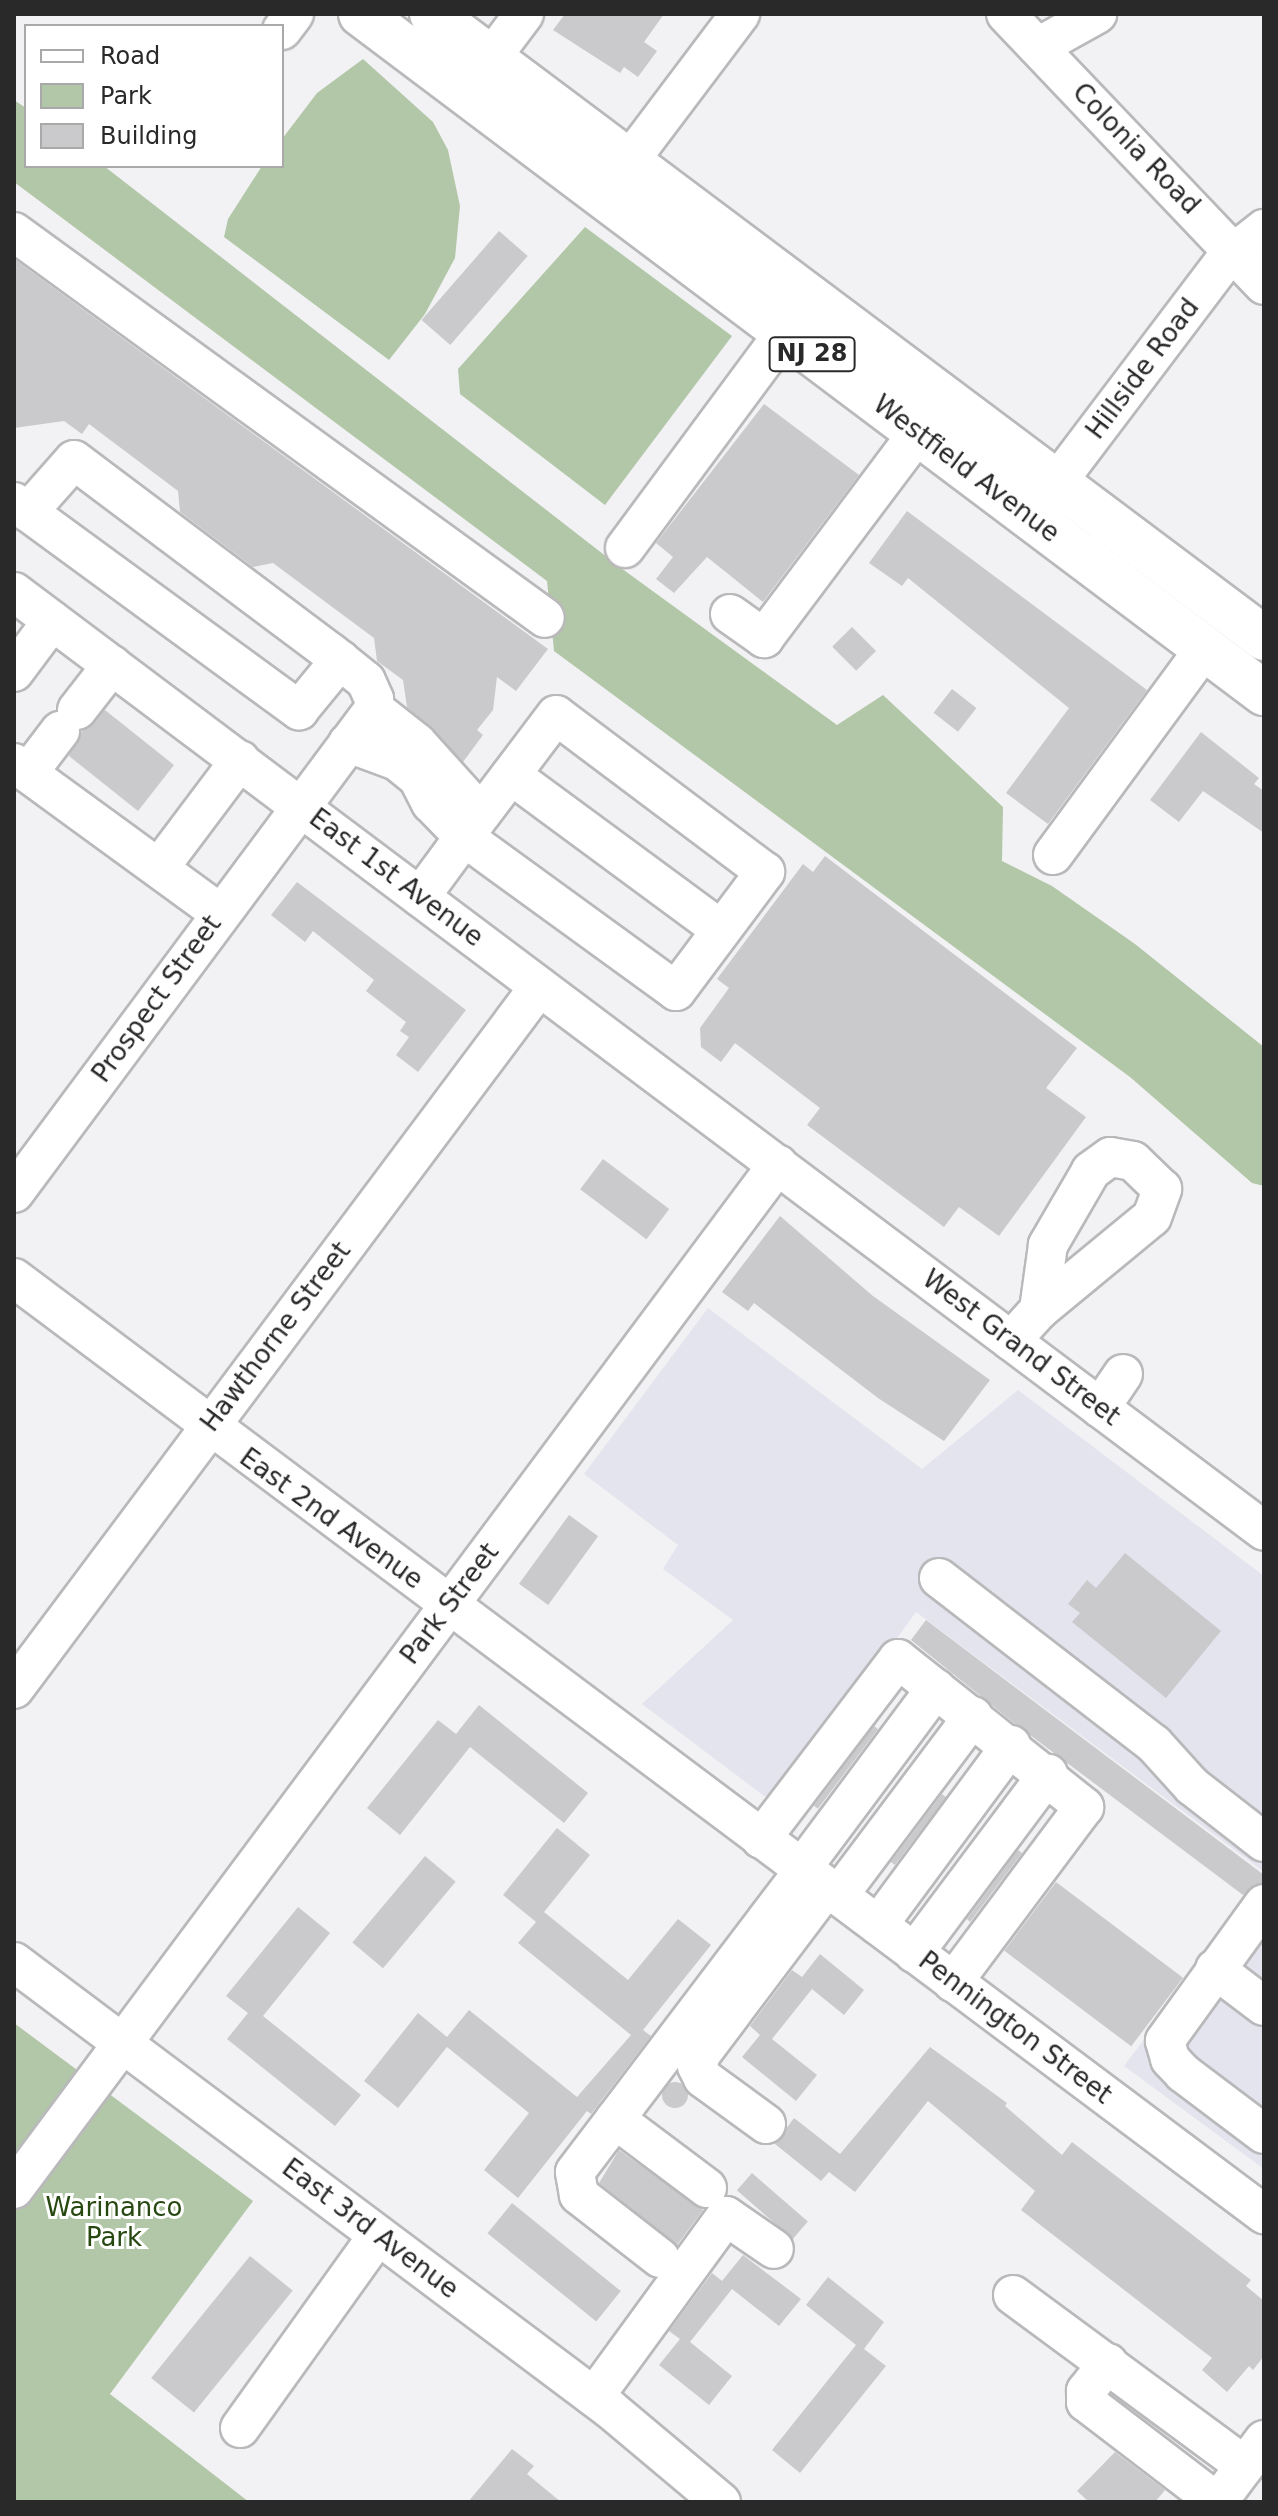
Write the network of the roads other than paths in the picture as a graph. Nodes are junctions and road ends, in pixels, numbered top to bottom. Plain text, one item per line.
1 (361, 14) edge
2 (432, 14) edge
3 (524, 14) edge
4 (740, 14) edge
5 (1006, 14) edge
6 (1097, 14) edge
7 (1038, 47) junction
8 (491, 58) junction
9 (616, 178) junction
10 (1264, 229) edge
11 (14, 232) edge
12 (1234, 251) junction
13 (1264, 285) edge
14 (784, 333) junction
15 (918, 433) junction
16 (1057, 483) junction
17 (21, 507) edge
18 (1031, 518) junction
19 (625, 548) dead end
20 (14, 592) edge
21 (730, 614) dead end
22 (545, 618) dead end
23 (52, 621) junction
24 (1264, 638) edge
25 (1205, 648) junction
26 (340, 660) junction
27 (112, 665) junction
28 (14, 672) edge
29 (1264, 693) edge
30 (374, 709) junction
31 (348, 743) junction
32 (240, 760) junction
33 (21, 768) edge
34 (511, 775) junction
35 (301, 806) junction
36 (472, 826) junction
37 (1053, 855) dead end
38 (159, 868) junction
39 (420, 897) junction
40 (220, 913) junction
41 (721, 930) junction
42 (539, 987) junction
43 (778, 1164) junction
44 (14, 1193) edge
45 (14, 1278) edge
46 (1039, 1310) junction
47 (1011, 1341) junction
48 (1123, 1374) dead end
49 (1100, 1408) junction
50 (207, 1428) junction
51 (1264, 1531) edge
52 (939, 1578) dead end
53 (449, 1606) junction
54 (936, 1688) junction
55 (14, 1689) edge
56 (973, 1716) junction
57 (1011, 1745) junction
58 (1048, 1774) junction
59 (764, 1840) junction
60 (1264, 1842) edge
61 (818, 1880) junction
62 (1264, 1904) edge
63 (878, 1925) junction
64 (914, 1953) junction
65 (14, 1962) edge
66 (1215, 1969) junction
67 (953, 1982) junction
68 (1264, 2006) edge
69 (122, 2043) junction
70 (615, 2119) junction
71 (766, 2124) dead end
72 (1264, 2134) edge
73 (707, 2188) dead end
74 (14, 2189) edge
75 (1264, 2214) edge
76 (378, 2235) junction
77 (774, 2249) dead end
78 (660, 2258) dead end
79 (1013, 2295) dead end
80 (1108, 2363) junction
81 (594, 2397) junction
82 (240, 2428) dead end
83 (1254, 2453) edge
84 (721, 2502) edge
85 (1217, 2502) edge

1 - 9 main road, Westfield Avenue / NJ 28
2 - 8 main road, Westfield Avenue / NJ 28
3 - 8 street
4 - 9 street
5 - 7 street, Colonia Road
6 - 7 street
7 - 12 street, Colonia Road
8 - 9 main road, Westfield Avenue / NJ 28
9 - 14 main road, Westfield Avenue / NJ 28
9 - 16 main road, Westfield Avenue / NJ 28
10 - 12 street, Hillside Road
11 - 22 street
12 - 13 street, Colonia Road
12 - 16 street, Hillside Road
14 - 15 main road, Westfield Avenue / NJ 28
14 - 19 street
15 - 18 main road, Westfield Avenue / NJ 28
15 - 21 street
16 - 18 street, Hillside Road
16 - 24 main road, Westfield Avenue / NJ 28
17 - 26 street
17 - 26 street
18 - 25 main road, Westfield Avenue / NJ 28
20 - 23 street, East 1st Avenue
23 - 27 street, East 1st Avenue
23 - 28 street
25 - 29 main road, Westfield Avenue / NJ 28
25 - 37 street
26 - 30 street
27 - 32 street, East 1st Avenue
27 - 33 street
30 - 31 street, Prospect Street
30 - 36 street
31 - 35 street, Prospect Street
31 - 36 street
32 - 35 street, East 1st Avenue
32 - 38 street
33 - 38 street
34 - 36 street
34 - 41 street
34 - 41 street
35 - 39 street, East 1st Avenue
35 - 40 street, Prospect Street
36 - 39 street
36 - 41 street
38 - 40 street
39 - 42 street, East 1st Avenue
40 - 44 street, Prospect Street
42 - 43 street, East 1st Avenue
42 - 50 street, Hawthorne Street
43 - 47 street, West Grand Street
43 - 53 street, Park Street
45 - 50 street, East 2nd Avenue
46 - 46 street
46 - 47 street
47 - 49 street, West Grand Street
48 - 49 street
49 - 51 street, West Grand Street
50 - 53 street, East 2nd Avenue
50 - 55 street, Hawthorne Street
52 - 60 street
53 - 59 street, East 2nd Avenue
53 - 69 street, Park Street
54 - 56 street
54 - 59 street
54 - 61 street
56 - 57 street
56 - 61 street
57 - 58 street
57 - 63 street
58 - 64 street
58 - 67 street
59 - 61 street, Pennington Street
61 - 63 street, Pennington Street
61 - 70 street
61 - 71 street
62 - 66 street
63 - 64 street, Pennington Street
64 - 67 street, Pennington Street
65 - 69 street, East 3rd Avenue
66 - 68 street
66 - 72 street
67 - 75 street, Pennington Street
69 - 74 street, Park Street
69 - 76 street, East 3rd Avenue
70 - 73 street
70 - 78 street
76 - 81 street, East 3rd Avenue
76 - 82 street
77 - 81 street
79 - 80 street
80 - 83 street
80 - 85 street
81 - 84 street, East 3rd Avenue
83 - 85 street

